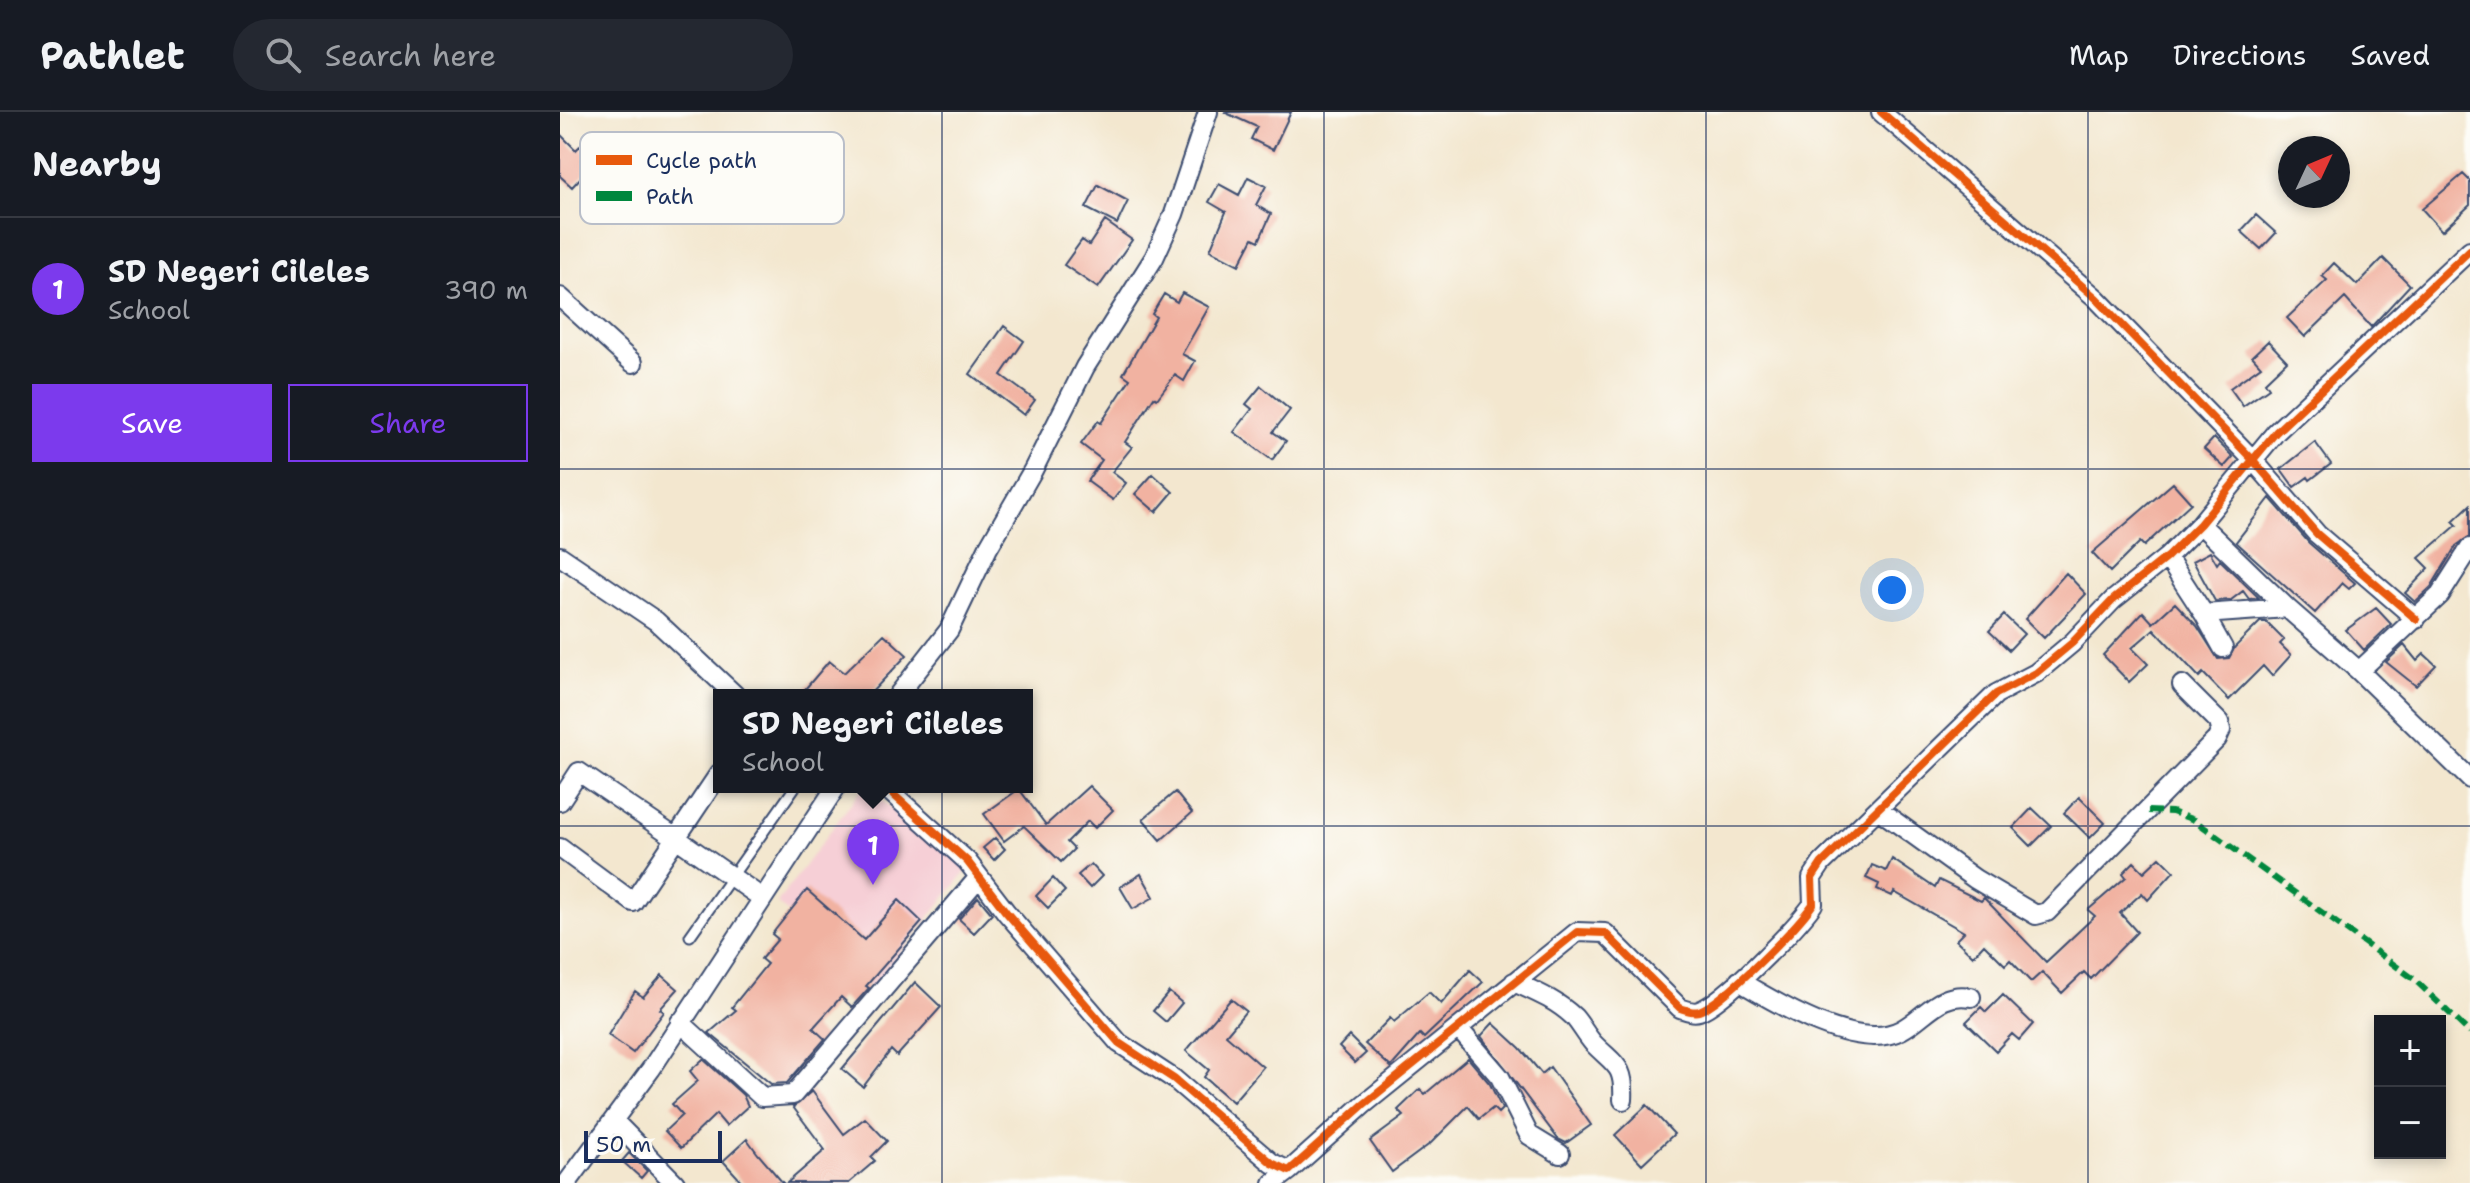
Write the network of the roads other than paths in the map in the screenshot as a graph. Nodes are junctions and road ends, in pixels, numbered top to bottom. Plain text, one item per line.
1 (1208, 112) edge
2 (1881, 112) edge
3 (2470, 250) edge
4 (560, 297) edge
5 (633, 363) dead end
6 (2252, 459) junction
7 (2200, 524) junction
8 (2470, 548) edge
9 (560, 556) edge
10 (2167, 557) junction
11 (2287, 608) junction
12 (2204, 614) junction
13 (2416, 619) junction
14 (2223, 648) dead end
15 (2359, 671) junction
16 (2182, 685) dead end
17 (729, 689) edge
18 (903, 689) edge
19 (2470, 779) edge
20 (713, 783) edge
21 (791, 793) edge
22 (832, 793) edge
23 (892, 793) edge
24 (560, 801) edge
25 (1879, 810) junction
26 (676, 838) junction
27 (560, 848) edge
28 (733, 876) junction
29 (979, 877) junction
30 (762, 898) junction
31 (690, 936) dead end
32 (1739, 981) junction
33 (1514, 982) junction
34 (1971, 997) dead end
35 (680, 1022) junction
36 (1458, 1028) junction
37 (1623, 1100) dead end
38 (615, 1122) junction
39 (1560, 1154) dead end
40 (1289, 1171) junction
41 (567, 1183) edge
42 (675, 1183) edge
43 (1273, 1183) edge

1 - 18 street
2 - 6 street
3 - 6 street
4 - 5 street
6 - 7 street
6 - 13 street
7 - 10 street
7 - 11 street
8 - 13 street
9 - 17 street
10 - 12 street
10 - 25 street
11 - 12 street
11 - 15 street
12 - 14 street
13 - 15 street
15 - 19 street
16 - 25 street
20 - 26 street
21 - 28 lane
22 - 30 street
23 - 29 street
24 - 26 street
25 - 32 street
26 - 27 street
26 - 28 street
28 - 30 street
28 - 31 lane
29 - 35 street
29 - 40 street
30 - 35 street
32 - 33 street
32 - 34 street
33 - 36 street
33 - 37 street
35 - 38 street
36 - 39 street
36 - 40 street
38 - 41 street
38 - 42 street
40 - 43 street

